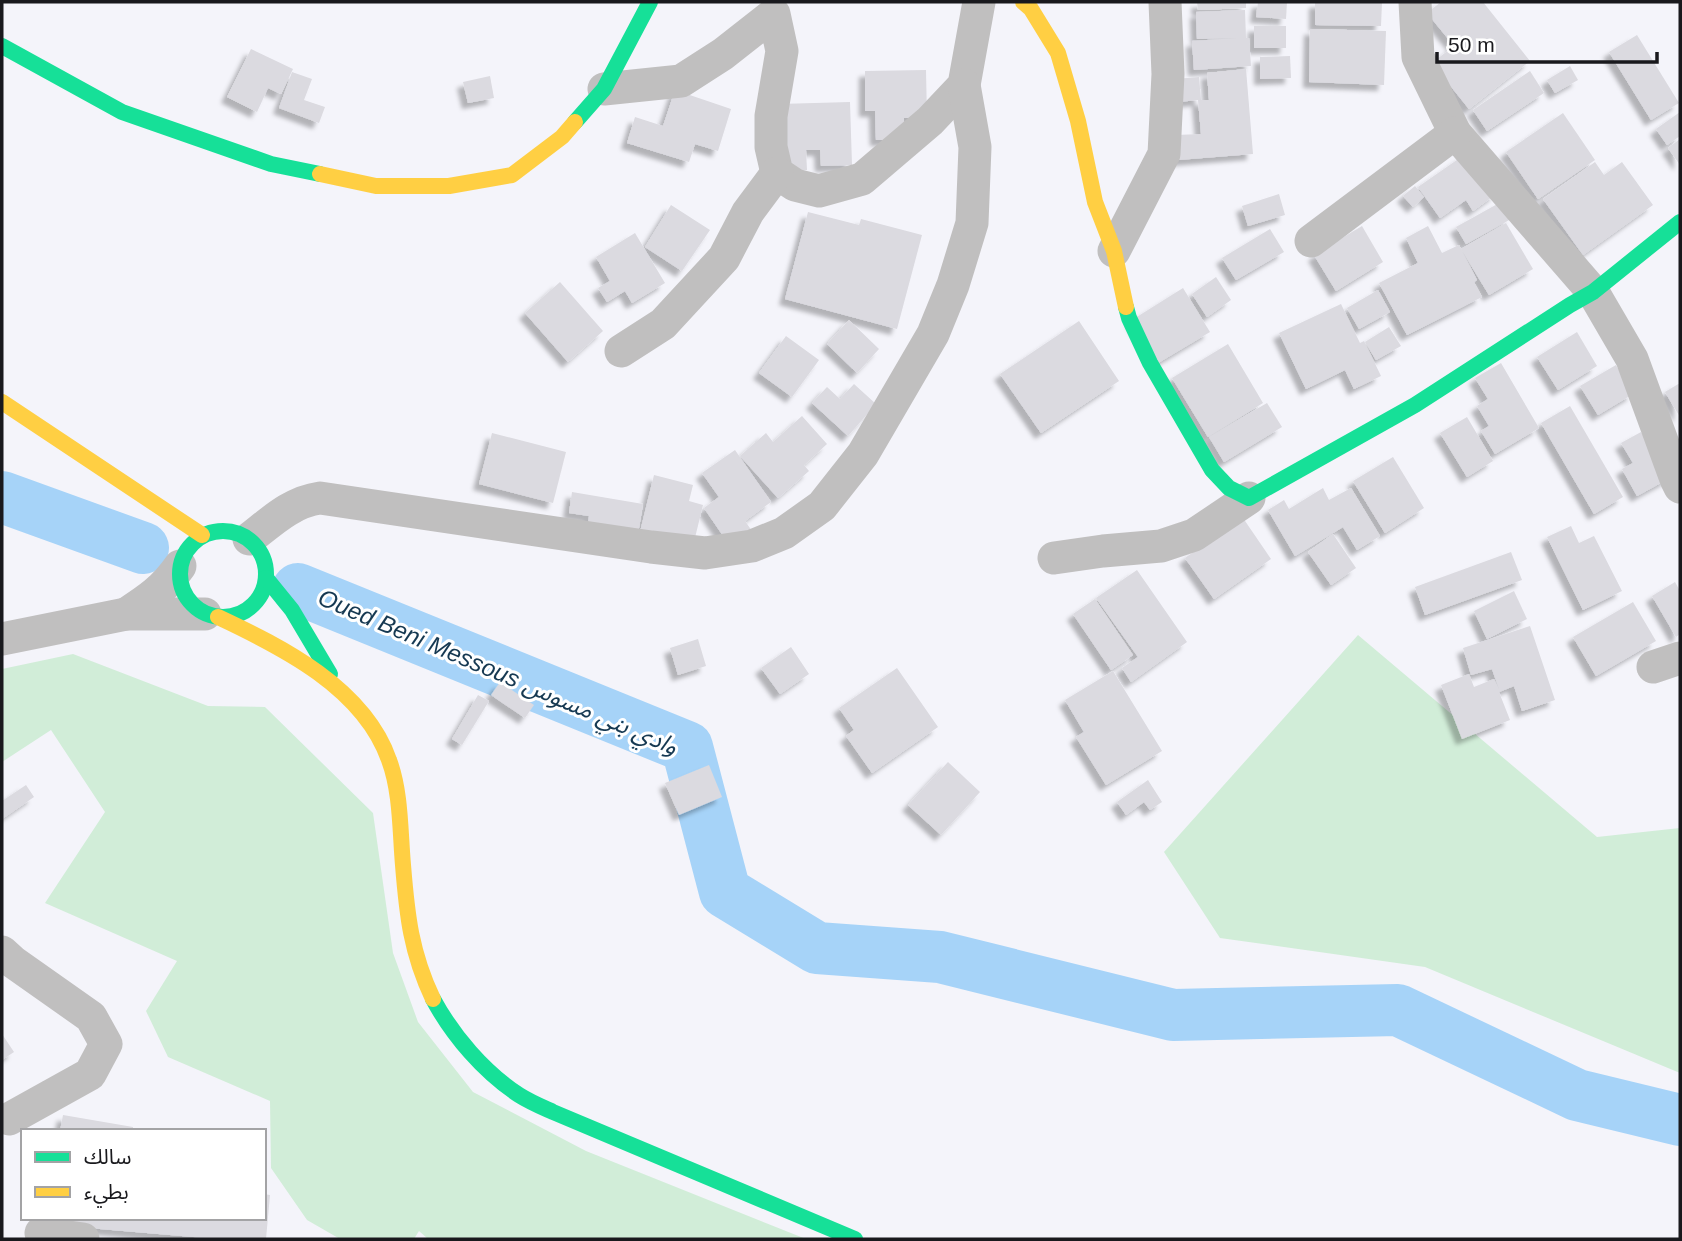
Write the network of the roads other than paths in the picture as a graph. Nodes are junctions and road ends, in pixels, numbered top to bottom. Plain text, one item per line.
1 (650, 2) edge
2 (979, 2) edge
3 (1023, 2) edge
4 (1165, 2) edge
5 (1415, 2) edge
6 (777, 8) edge
7 (2, 46) edge
8 (964, 85) junction
9 (604, 89) junction
10 (1455, 133) junction
11 (777, 173) junction
12 (1680, 222) edge
13 (1311, 241) dead end
14 (1114, 251) junction
15 (1593, 292) junction
16 (621, 351) dead end
17 (2, 402) edge
18 (1680, 487) edge
19 (1249, 498) junction
20 (202, 535) junction
21 (248, 539) junction
22 (1054, 558) dead end
23 (180, 566) junction
24 (266, 578) junction
25 (126, 614) junction
26 (212, 616) junction
27 (2, 639) edge
28 (338, 688) junction
29 (2, 952) edge
30 (9, 1118) dead end
31 (41, 1233) dead end
32 (83, 1239) edge
33 (855, 1239) edge

1 - 9 main road
2 - 8 street
3 - 14 main road
4 - 14 street
5 - 10 street
6 - 9 street
6 - 11 street
7 - 9 main road
8 - 11 street
8 - 21 street
10 - 13 street
10 - 15 street
11 - 16 street
12 - 15 main road
14 - 19 main road
15 - 18 street
15 - 19 main road
17 - 20 main road
19 - 22 street
20 - 21 main road
20 - 23 main road
21 - 24 main road
23 - 25 street
23 - 26 main road
24 - 26 main road
24 - 28 main road
25 - 26 street
25 - 27 street
26 - 28 main road
28 - 33 main road
29 - 30 street
31 - 32 street

